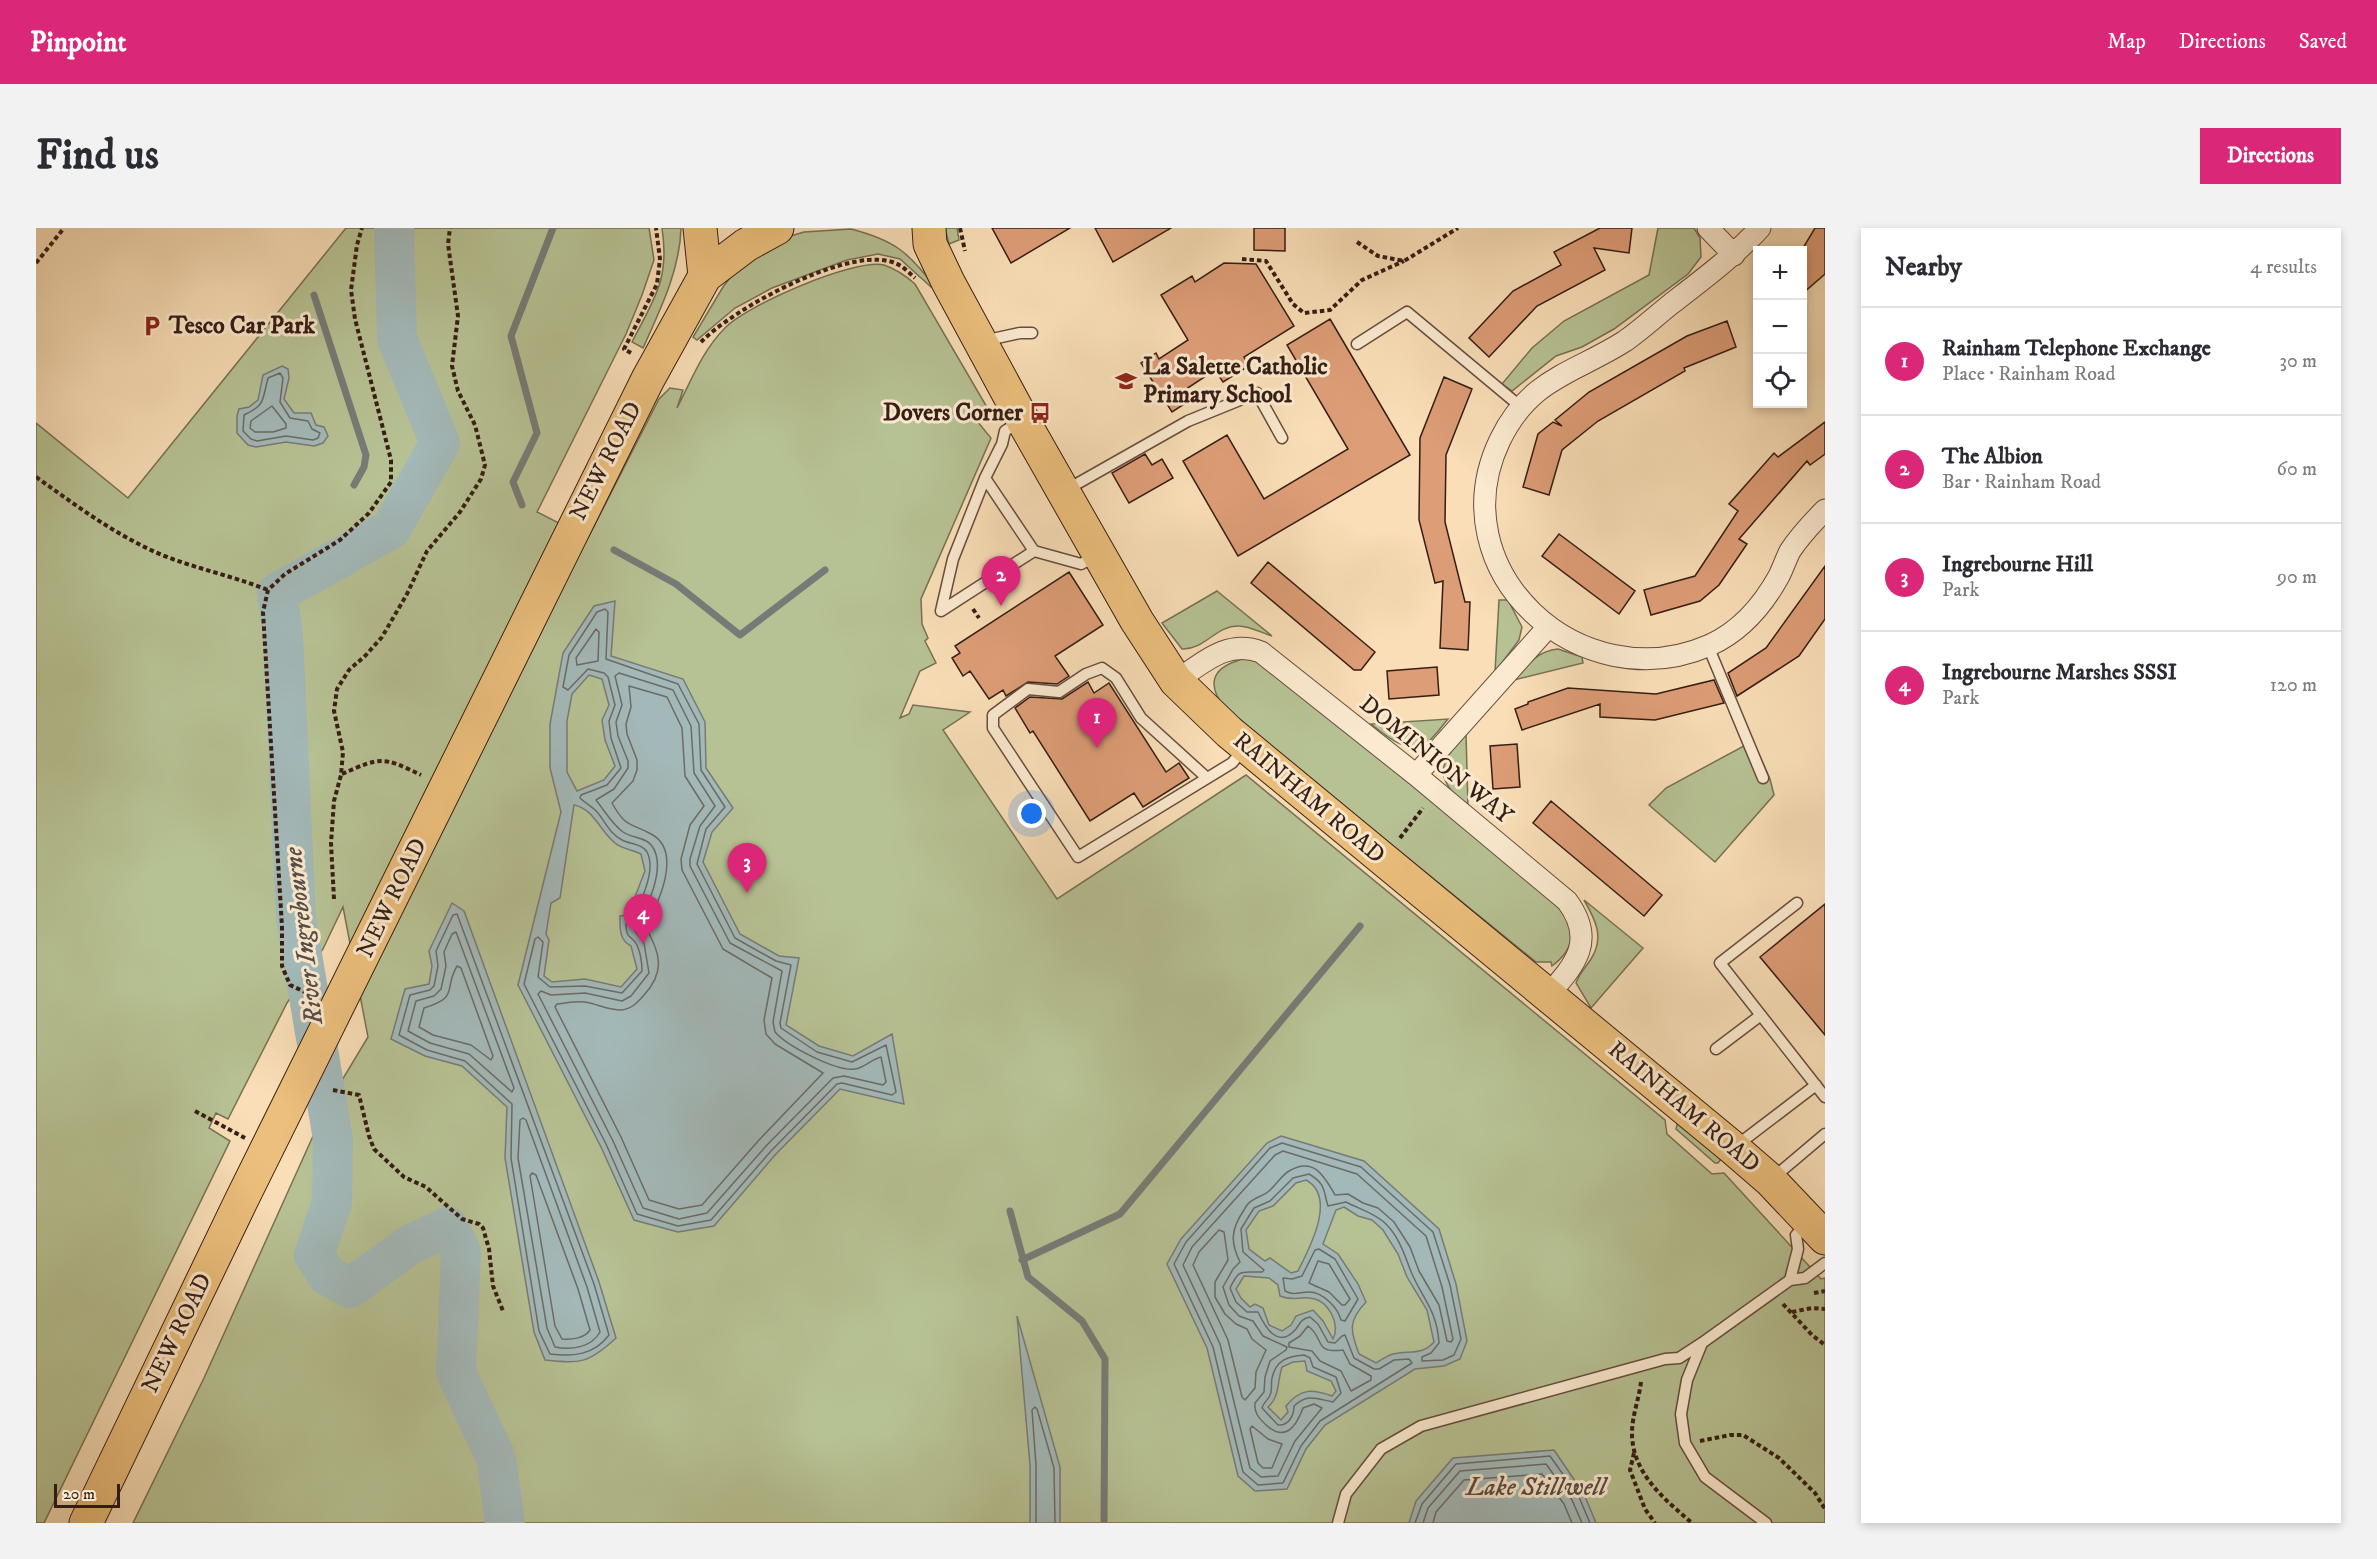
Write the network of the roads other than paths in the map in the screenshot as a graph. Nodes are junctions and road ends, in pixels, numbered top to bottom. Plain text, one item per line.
1 (700, 228) edge
2 (777, 228) edge
3 (1708, 228) edge
4 (1760, 228) edge
5 (921, 234) edge
6 (1734, 255) junction
7 (705, 276) junction
8 (1032, 333) dead end
9 (980, 341) junction
10 (1357, 344) dead end
11 (1521, 407) junction
12 (1023, 420) junction
13 (1282, 438) dead end
14 (985, 478) junction
15 (1063, 492) junction
16 (1825, 510) edge
17 (1034, 551) junction
18 (1097, 555) junction
19 (1548, 627) junction
20 (1708, 646) junction
21 (1176, 681) junction
22 (1246, 747) junction
23 (1416, 775) junction
24 (1207, 778) junction
25 (1763, 778) dead end
26 (1797, 903) dead end
27 (1548, 995) junction
28 (1761, 1015) junction
29 (1716, 1049) dead end
30 (1816, 1085) junction
31 (1825, 1097) edge
32 (1825, 1134) edge
33 (1733, 1148) junction
34 (1770, 1180) junction
35 (1817, 1230) edge
36 (1825, 1263) edge
37 (1790, 1280) junction
38 (1702, 1343) junction
39 (86, 1523) edge
40 (1338, 1523) edge
41 (1766, 1523) edge

1 - 7 main road
2 - 7 main road, NEW ROAD
3 - 6 street
4 - 6 street
5 - 9 main road, RAINHAM ROAD
6 - 11 street
7 - 39 main road, NEW ROAD
8 - 9 lane
9 - 12 main road, RAINHAM ROAD
10 - 11 lane
11 - 19 street
12 - 14 lane
12 - 15 main road, RAINHAM ROAD
13 - 15 lane
14 - 17 lane
14 - 17 lane
15 - 18 main road, RAINHAM ROAD
16 - 20 street
17 - 18 lane
18 - 21 main road, RAINHAM ROAD
19 - 20 street
19 - 23 street
20 - 25 lane
21 - 22 main road, RAINHAM ROAD
21 - 23 street, DOMINION WAY
22 - 24 lane
22 - 27 main road, RAINHAM ROAD
23 - 27 street, DOMINION WAY
24 - 24 lane
26 - 28 lane
27 - 33 main road, RAINHAM ROAD
28 - 29 lane
28 - 30 lane
30 - 31 lane
30 - 33 lane
32 - 34 lane
33 - 34 main road, RAINHAM ROAD
34 - 35 main road, RAINHAM ROAD
35 - 37 lane
36 - 37 lane
37 - 38 lane
38 - 40 lane
38 - 41 lane

